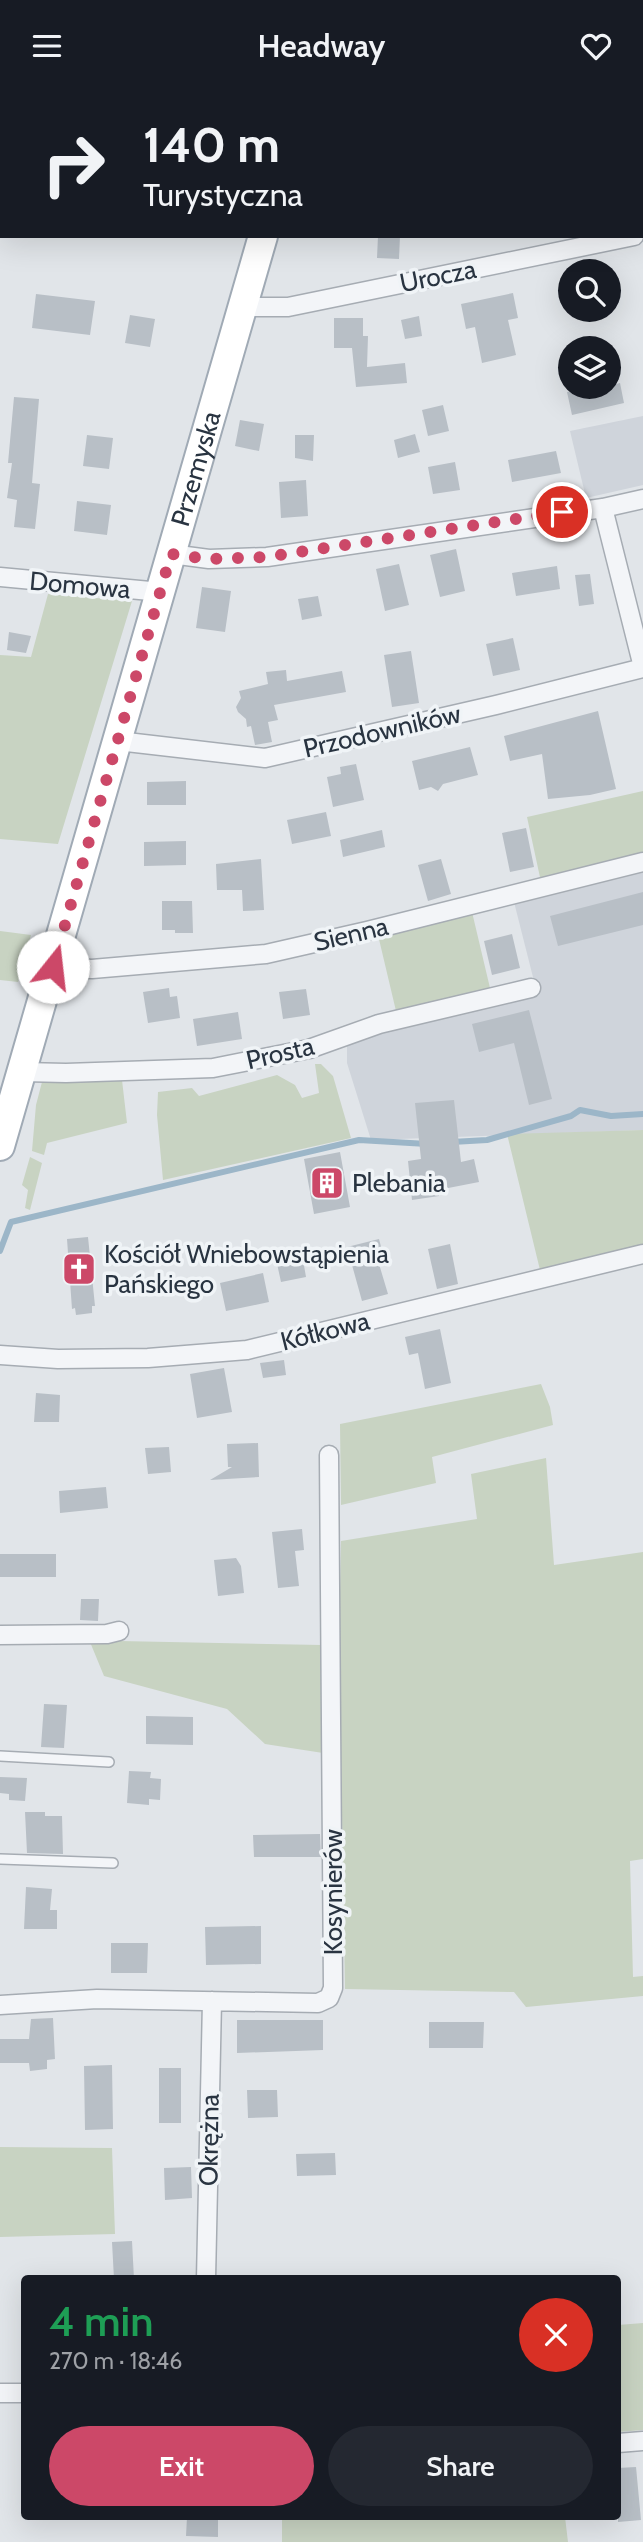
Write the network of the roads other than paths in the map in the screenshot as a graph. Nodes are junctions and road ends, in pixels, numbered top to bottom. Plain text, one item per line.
1 (262, 238) edge
2 (624, 238) edge
3 (243, 307) junction
4 (643, 499) edge
5 (603, 508) junction
6 (171, 554) junction
7 (0, 577) edge
8 (161, 592) junction
9 (643, 668) edge
10 (118, 741) junction
11 (643, 862) edge
12 (53, 967) junction
13 (531, 988) dead end
14 (23, 1072) junction
15 (0, 1146) edge
16 (643, 1254) edge
17 (0, 1355) edge
18 (329, 1455) dead end
19 (119, 1631) dead end
20 (0, 1635) edge
21 (0, 1756) edge
22 (109, 1762) dead end
23 (0, 1860) edge
24 (113, 1863) dead end
25 (212, 2001) junction
26 (0, 2004) edge
27 (206, 2275) edge
28 (0, 2393) edge
29 (21, 2393) edge
30 (643, 2441) edge
31 (621, 2443) edge

1 - 3 main road, Przemyska
2 - 3 street, Urocza
3 - 6 main road, Przemyska
4 - 5 street
5 - 6 street
5 - 9 street
6 - 8 main road, Przemyska
7 - 8 street, Domowa
8 - 10 main road, Przemyska
9 - 10 street, Przodowników
10 - 12 main road, Przemyska
11 - 12 street, Sienna
12 - 14 main road, Przemyska
13 - 14 street, Prosta
14 - 15 main road, Przemyska
16 - 17 street, Kółkowa
18 - 25 street, Kosynierów
19 - 20 street
21 - 22 lane
23 - 24 lane
25 - 26 street, Kosynierów
25 - 27 street, Okrężna
28 - 29 street
30 - 31 street

